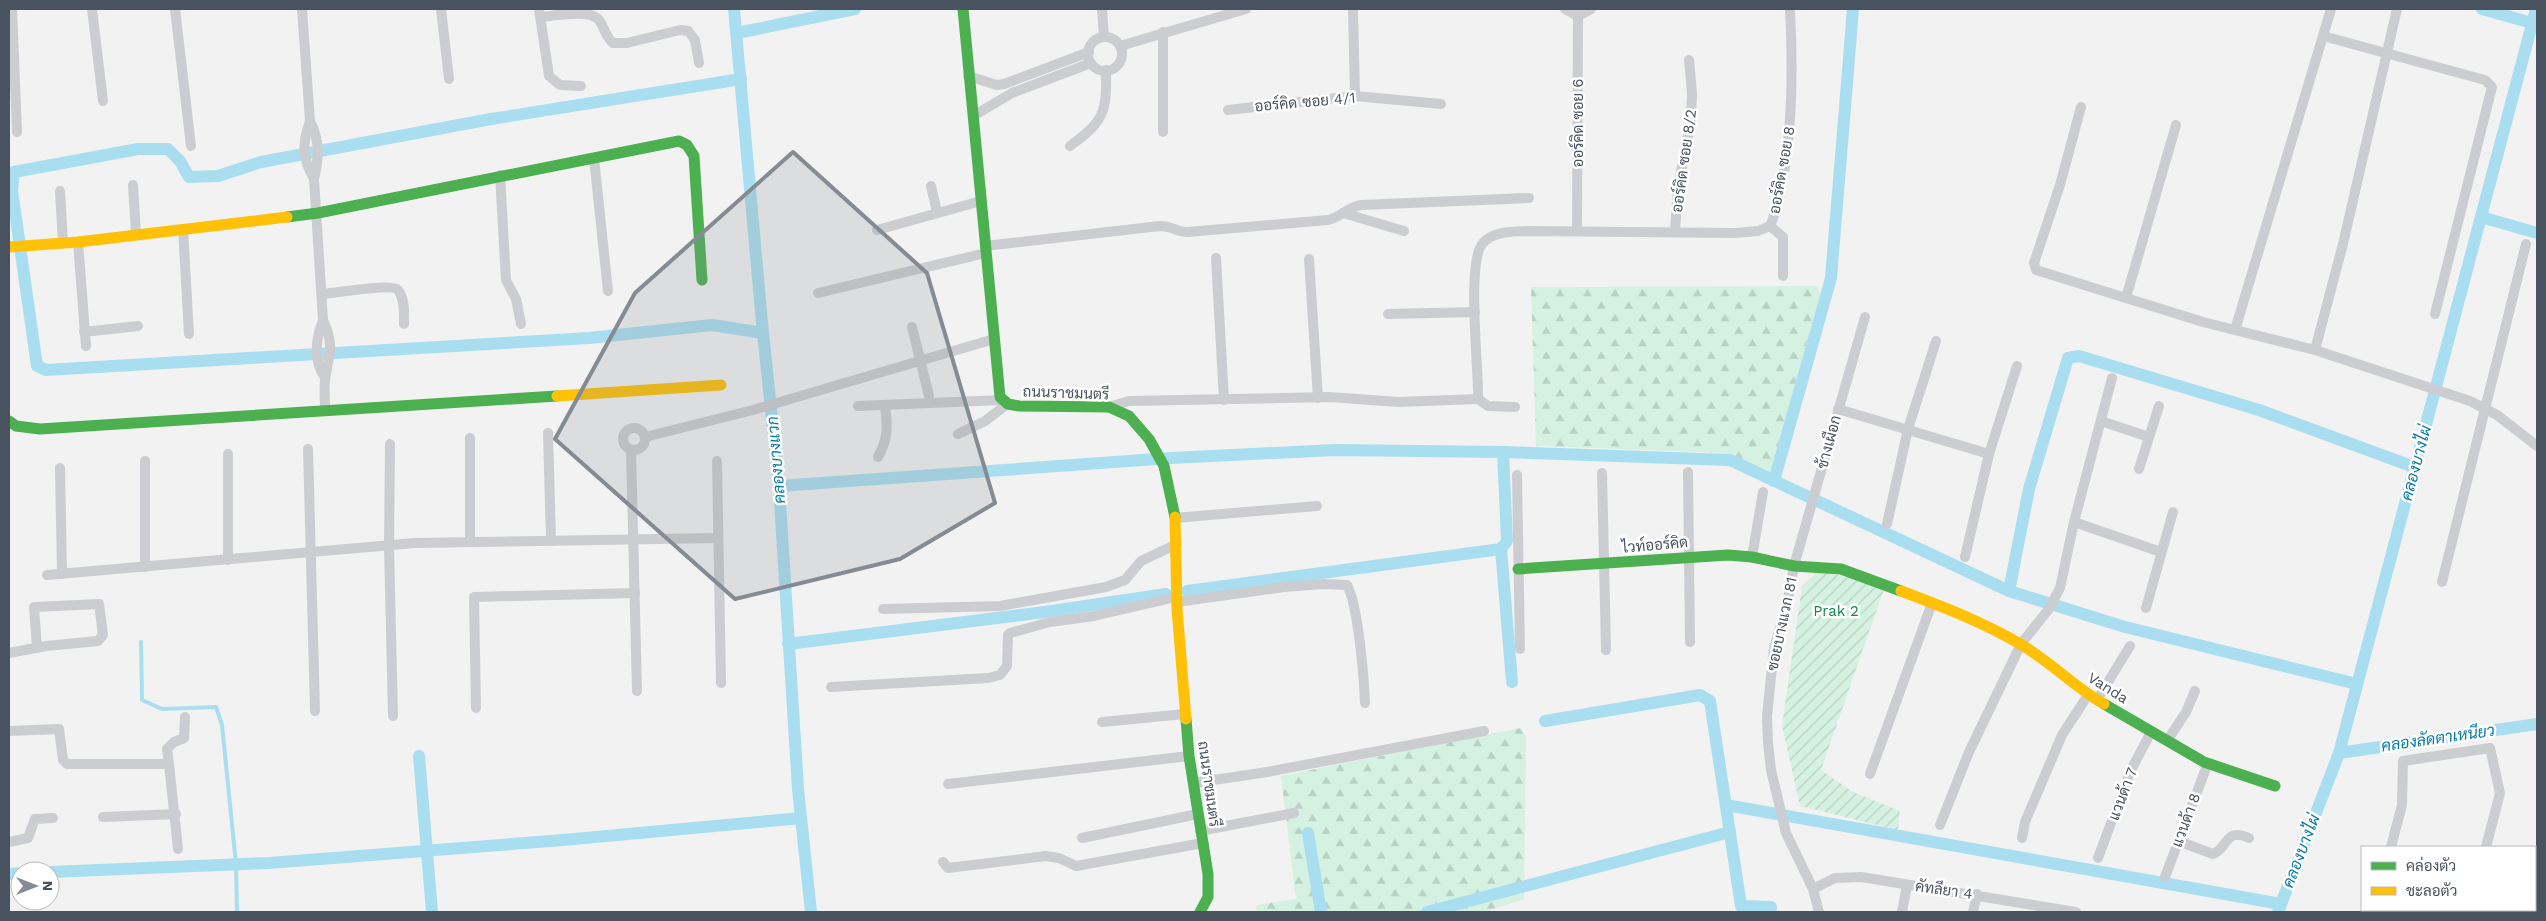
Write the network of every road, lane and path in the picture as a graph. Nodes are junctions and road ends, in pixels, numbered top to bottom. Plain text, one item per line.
1 (12, 9) edge
2 (92, 9) edge
3 (175, 9) edge
4 (302, 9) edge
5 (441, 9) edge
6 (962, 9) edge
7 (1102, 9) edge
8 (1246, 9) edge
9 (1353, 9) edge
10 (1565, 9) edge
11 (1591, 9) edge
12 (1790, 9) edge
13 (2331, 9) edge
14 (2398, 9) edge
15 (540, 13) edge
16 (1578, 16) junction
17 (1163, 32) junction
18 (2323, 36) junction
19 (1104, 37) junction
20 (1120, 46) junction
21 (1089, 52) junction
22 (2387, 54) junction
23 (1689, 60) dead end
24 (699, 63) dead end
25 (1092, 63) junction
26 (1106, 70) junction
27 (968, 76) junction
28 (449, 80) dead end
29 (998, 85) junction
30 (581, 86) dead end
31 (1355, 96) junction
32 (998, 100) junction
33 (103, 101) dead end
34 (1442, 104) dead end
35 (2080, 107) dead end
36 (1228, 110) dead end
37 (973, 116) junction
38 (310, 121) junction
39 (2176, 125) dead end
40 (17, 132) dead end
41 (1163, 132) dead end
42 (191, 146) dead end
43 (1070, 146) dead end
44 (594, 158) junction
45 (500, 175) junction
46 (314, 179) junction
47 (133, 185) dead end
48 (931, 186) dead end
49 (60, 191) dead end
50 (1529, 198) dead end
51 (981, 201) junction
52 (936, 212) junction
53 (1343, 212) junction
54 (318, 213) junction
55 (1770, 226) junction
56 (183, 229) junction
57 (877, 230) dead end
58 (1577, 230) junction
59 (1404, 231) dead end
60 (1675, 232) junction
61 (136, 234) junction
62 (78, 242) junction
63 (63, 243) junction
64 (2526, 244) dead end
65 (18, 246) edge
66 (985, 249) junction
67 (1216, 258) dead end
68 (1309, 259) dead end
69 (1783, 276) dead end
70 (702, 280) dead end
71 (608, 291) dead end
72 (818, 293) dead end
73 (322, 294) junction
74 (2126, 298) junction
75 (1475, 312) junction
76 (1388, 314) dead end
77 (2435, 314) dead end
78 (1866, 318) dead end
79 (323, 320) junction
80 (404, 324) dead end
81 (521, 324) dead end
82 (138, 326) dead end
83 (912, 327) dead end
84 (2235, 330) junction
85 (84, 332) junction
86 (189, 334) dead end
87 (994, 339) junction
88 (1936, 341) dead end
89 (86, 346) dead end
90 (2315, 350) junction
91 (920, 361) junction
92 (2017, 366) dead end
93 (325, 378) junction
94 (2112, 378) dead end
95 (721, 385) dead end
96 (928, 396) dead end
97 (1318, 398) junction
98 (1478, 399) junction
99 (1224, 400) junction
100 (1004, 402) junction
101 (858, 406) dead end
102 (885, 406) junction
103 (2159, 406) dead end
104 (1108, 407) junction
105 (1516, 407) dead end
106 (2485, 408) junction
107 (1838, 409) junction
108 (325, 411) junction
109 (9, 421) edge
110 (2101, 421) junction
111 (1908, 429) junction
112 (548, 433) dead end
113 (958, 434) dead end
114 (645, 437) junction
115 (2149, 437) junction
116 (470, 438) dead end
117 (390, 444) dead end
118 (2537, 446) edge
119 (308, 449) dead end
120 (631, 450) junction
121 (228, 454) dead end
122 (1989, 454) junction
123 (878, 457) dead end
124 (144, 461) dead end
125 (717, 461) dead end
126 (60, 468) dead end
127 (2139, 468) dead end
128 (1688, 472) dead end
129 (1602, 473) dead end
130 (1517, 475) dead end
131 (1763, 492) dead end
132 (1318, 506) dead end
133 (2173, 512) dead end
134 (1175, 518) junction
135 (2074, 522) junction
136 (1887, 524) dead end
137 (718, 538) junction
138 (634, 539) junction
139 (551, 540) junction
140 (470, 542) junction
141 (1177, 544) junction
142 (388, 546) junction
143 (2161, 552) junction
144 (311, 553) junction
145 (1689, 557) junction
146 (1752, 557) junction
147 (1965, 557) dead end
148 (228, 560) junction
149 (1602, 564) junction
150 (1794, 566) junction
151 (145, 567) junction
152 (1518, 569) junction
153 (62, 574) junction
154 (47, 575) dead end
155 (2442, 582) dead end
156 (635, 593) junction
157 (1177, 599) junction
158 (1932, 602) junction
159 (2146, 608) dead end
160 (884, 609) dead end
161 (1690, 642) dead end
162 (2021, 644) junction
163 (2130, 646) dead end
164 (37, 648) junction
165 (1520, 649) dead end
166 (1606, 650) dead end
167 (9, 653) edge
168 (721, 683) dead end
169 (831, 687) dead end
170 (638, 691) dead end
171 (2194, 691) dead end
172 (2093, 698) junction
173 (1366, 703) dead end
174 (476, 708) dead end
175 (316, 711) dead end
176 (1186, 714) junction
177 (393, 716) dead end
178 (185, 717) dead end
179 (1102, 722) dead end
180 (9, 731) edge
181 (1484, 731) dead end
182 (2151, 732) junction
183 (2167, 741) junction
184 (1189, 756) junction
185 (2208, 763) junction
186 (169, 764) junction
187 (1870, 774) dead end
188 (1194, 783) junction
189 (948, 784) dead end
190 (2275, 786) dead end
191 (1294, 813) dead end
192 (176, 814) junction
193 (1198, 814) junction
194 (103, 817) dead end
195 (54, 818) dead end
196 (1940, 825) dead end
197 (1200, 831) junction
198 (1082, 838) dead end
199 (2022, 838) dead end
200 (2248, 838) dead end
201 (2178, 841) junction
202 (9, 842) edge
203 (1203, 843) junction
204 (2391, 846) edge
205 (2486, 846) edge
206 (178, 849) dead end
207 (2098, 858) dead end
208 (943, 862) dead end
209 (2164, 876) dead end
210 (1907, 884) junction
211 (1813, 889) junction
212 (1977, 894) junction
213 (2046, 910) edge
214 (1200, 912) edge
215 (1819, 912) edge
216 (1902, 912) edge
217 (1974, 912) edge
218 (2076, 912) edge

1 - 40 street
2 - 33 street
3 - 42 street
4 - 38 street
5 - 28 street
6 - 27 street, ถนนราชมนตรี
7 - 19 street
8 - 17 street
9 - 31 street
10 - 16 street
11 - 16 street
12 - 55 street, ออร์คิด ซอย 8
13 - 18 street
14 - 22 street
15 - 24 street
15 - 30 street
16 - 58 street, ออร์คิด ซอย 6
17 - 20 street
17 - 41 street
18 - 22 street
18 - 84 street
19 - 20 street
19 - 21 street
20 - 26 street
21 - 25 street
21 - 29 street
22 - 77 street
22 - 90 street
23 - 60 street, ออร์คิด ซอย 8/2
25 - 26 street
25 - 32 street
26 - 43 street
27 - 29 street
27 - 37 street, ถนนราชมนตรี
29 - 32 street
31 - 34 street, ออร์คิด ซอย 4/1
31 - 36 street, ออร์คิด ซอย 4/1
32 - 37 street
35 - 74 street
37 - 51 street, ถนนราชมนตรี
38 - 46 street
38 - 46 street
39 - 74 street
44 - 45 street
44 - 70 street
44 - 71 street
45 - 54 street
45 - 81 street
46 - 54 street
47 - 61 street
48 - 52 street
49 - 63 street
50 - 53 street
51 - 52 street
51 - 66 street, ถนนราชมนตรี
52 - 57 street
53 - 59 street
53 - 66 street
54 - 56 street
54 - 73 street
55 - 60 street, ออร์คิด ซอย 8
55 - 69 street
56 - 61 street
56 - 86 street
58 - 60 street, ออร์คิด ซอย 8
58 - 75 street, ออร์คิด ซอย 8
61 - 62 street
62 - 63 street
62 - 85 street
63 - 65 street
64 - 106 street
66 - 72 street
66 - 87 street, ถนนราชมนตรี
67 - 99 street
68 - 97 street
73 - 79 street
73 - 80 street
74 - 84 street
75 - 76 street
75 - 98 street, ออร์คิด ซอย 8
78 - 107 street, ช้างเผือก
79 - 93 street
79 - 93 street
82 - 85 street
83 - 91 street
84 - 90 street
85 - 89 street
87 - 91 street
87 - 100 street, ถนนราชมนตรี
88 - 111 street
90 - 106 street
91 - 96 street
91 - 114 street
92 - 122 street
93 - 108 street
94 - 110 street
95 - 108 street
97 - 98 street
97 - 99 street
98 - 105 street
99 - 104 street
100 - 102 street
100 - 104 street, ถนนราชมนตรี
100 - 113 street
101 - 102 street
102 - 123 street
103 - 115 street
104 - 134 street, ถนนราชมนตรี
106 - 118 street
106 - 155 street
107 - 111 street
107 - 150 street, ช้างเผือก
108 - 109 street
110 - 115 street
110 - 135 street
111 - 122 street
111 - 136 street
112 - 139 street
114 - 120 street
114 - 120 street
115 - 127 street
116 - 140 street
117 - 142 street
119 - 144 street
120 - 138 street
121 - 148 street
122 - 147 street
124 - 151 street
125 - 137 street
126 - 153 street
128 - 145 street
129 - 149 street
130 - 152 street
131 - 146 street
132 - 134 street
133 - 143 street
134 - 141 street, ถนนราชมนตรี
135 - 143 street
135 - 162 street
137 - 138 street
137 - 168 street
138 - 139 street
138 - 156 street
139 - 140 street
140 - 142 street
141 - 157 street, ถนนราชมนตรี
141 - 160 street
142 - 144 street
142 - 177 street
143 - 159 street
144 - 148 street
144 - 175 street
145 - 146 street, ไวท์ออร์คิด
145 - 149 street, ไวท์ออร์คิด
145 - 161 street
146 - 150 street, ไวท์ออร์คิด
148 - 151 street
149 - 152 street, ไวท์ออร์คิด
149 - 166 street
150 - 158 street, Vanda
150 - 211 street, ซอยบางแวก 81
151 - 153 street
152 - 165 street
153 - 154 street
156 - 170 street
156 - 174 street
157 - 169 street
157 - 173 street
157 - 176 street, ถนนราชมนตรี
158 - 162 street, Vanda
158 - 187 street
162 - 172 street, Vanda
162 - 196 street
163 - 172 street
164 - 164 street
164 - 167 street
171 - 183 street
172 - 182 street, Vanda
172 - 199 street
176 - 179 street
176 - 184 street, ถนนราชมนตรี
178 - 186 street
180 - 186 street
181 - 188 street
182 - 183 street, Vanda
182 - 207 street, แวนด้า 7
183 - 185 street, Vanda
184 - 188 street, ถนนราชมนตรี
184 - 189 street
185 - 190 street, Vanda
185 - 201 street, แวนด้า 8
186 - 192 street
188 - 193 street, ถนนราชมนตรี
191 - 197 street
192 - 194 street
192 - 206 street
193 - 197 street, ถนนราชมนตรี
193 - 198 street
195 - 202 street
197 - 203 street, ถนนราชมนตรี
200 - 201 street
201 - 209 street, แวนด้า 8
203 - 208 street
203 - 214 street, ถนนราชมนตรี
204 - 205 street
210 - 211 street, คัทลียา 4
210 - 212 street, คัทลียา 4
210 - 216 street
211 - 215 street, ซอยบางแวก 81
212 - 213 street, คัทลียา 4
212 - 217 street
213 - 218 street, คัทลียา 4

